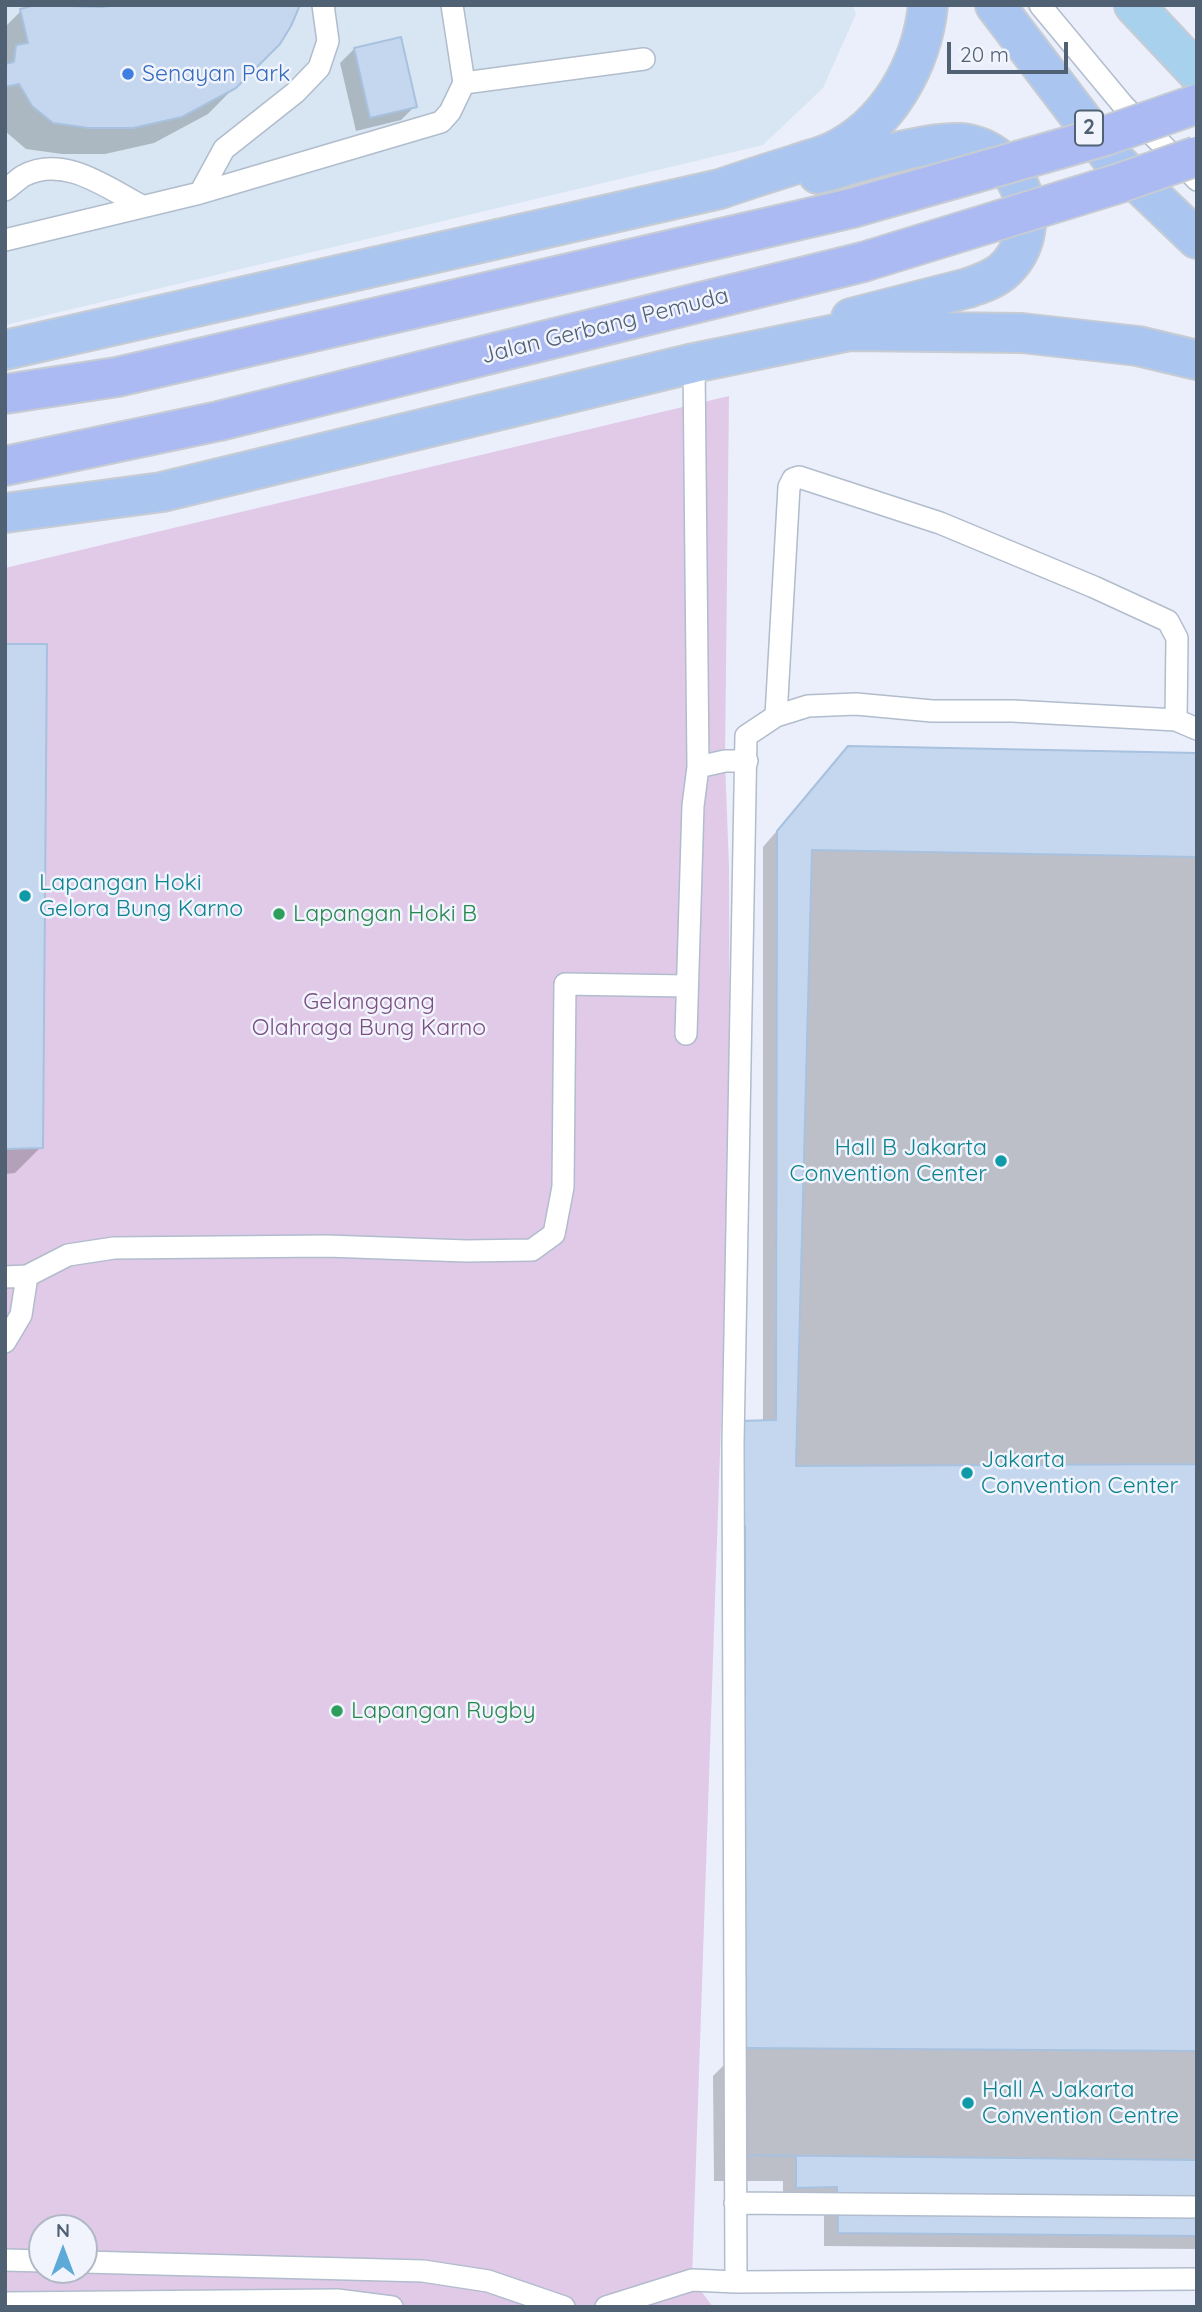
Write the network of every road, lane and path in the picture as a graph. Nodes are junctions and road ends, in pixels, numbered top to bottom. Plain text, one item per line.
1 (323, 5) edge
2 (452, 5) edge
3 (928, 5) edge
4 (995, 5) edge
5 (1040, 5) edge
6 (1134, 5) edge
7 (644, 59) dead end
8 (1197, 72) edge
9 (464, 83) junction
10 (1197, 104) edge
11 (1197, 156) edge
12 (1197, 180) edge
13 (720, 188) junction
14 (5, 190) edge
15 (200, 192) junction
16 (142, 206) junction
17 (1197, 239) edge
18 (5, 240) edge
19 (775, 345) junction
20 (5, 350) edge
21 (1197, 360) edge
22 (694, 363) junction
23 (5, 394) edge
24 (5, 466) edge
25 (5, 513) edge
26 (776, 716) junction
27 (1176, 720) junction
28 (1197, 729) edge
29 (747, 761) junction
30 (698, 766) junction
31 (686, 986) junction
32 (686, 1034) dead end
33 (27, 1276) junction
34 (5, 1277) edge
35 (5, 1342) edge
36 (735, 2203) junction
37 (1197, 2207) edge
38 (5, 2260) edge
39 (28, 2261) edge
40 (98, 2262) edge
41 (1197, 2279) edge
42 (736, 2282) junction
43 (5, 2302) edge
44 (33, 2305) edge
45 (392, 2307) edge
46 (564, 2307) edge
47 (606, 2307) edge

1 - 15 lane
2 - 9 lane
3 - 13 highway
4 - 17 highway, 2
5 - 12 lane
6 - 8 highway
7 - 9 lane
9 - 15 lane
10 - 23 main road, bridge
11 - 24 main road, Jalan Gerbang Pemuda, bridge
13 - 19 highway
13 - 20 highway
14 - 16 lane
15 - 16 lane
16 - 18 lane
19 - 21 highway
19 - 22 highway
22 - 25 highway
22 - 30 lane
26 - 27 lane
26 - 27 lane
26 - 29 lane
27 - 28 lane
29 - 30 lane
29 - 36 lane
30 - 31 lane
31 - 32 lane
31 - 33 lane
33 - 34 lane
33 - 35 lane
36 - 37 lane
36 - 42 lane
38 - 39 lane
40 - 46 lane
41 - 42 lane
42 - 47 lane
43 - 44 lane
44 - 45 lane

